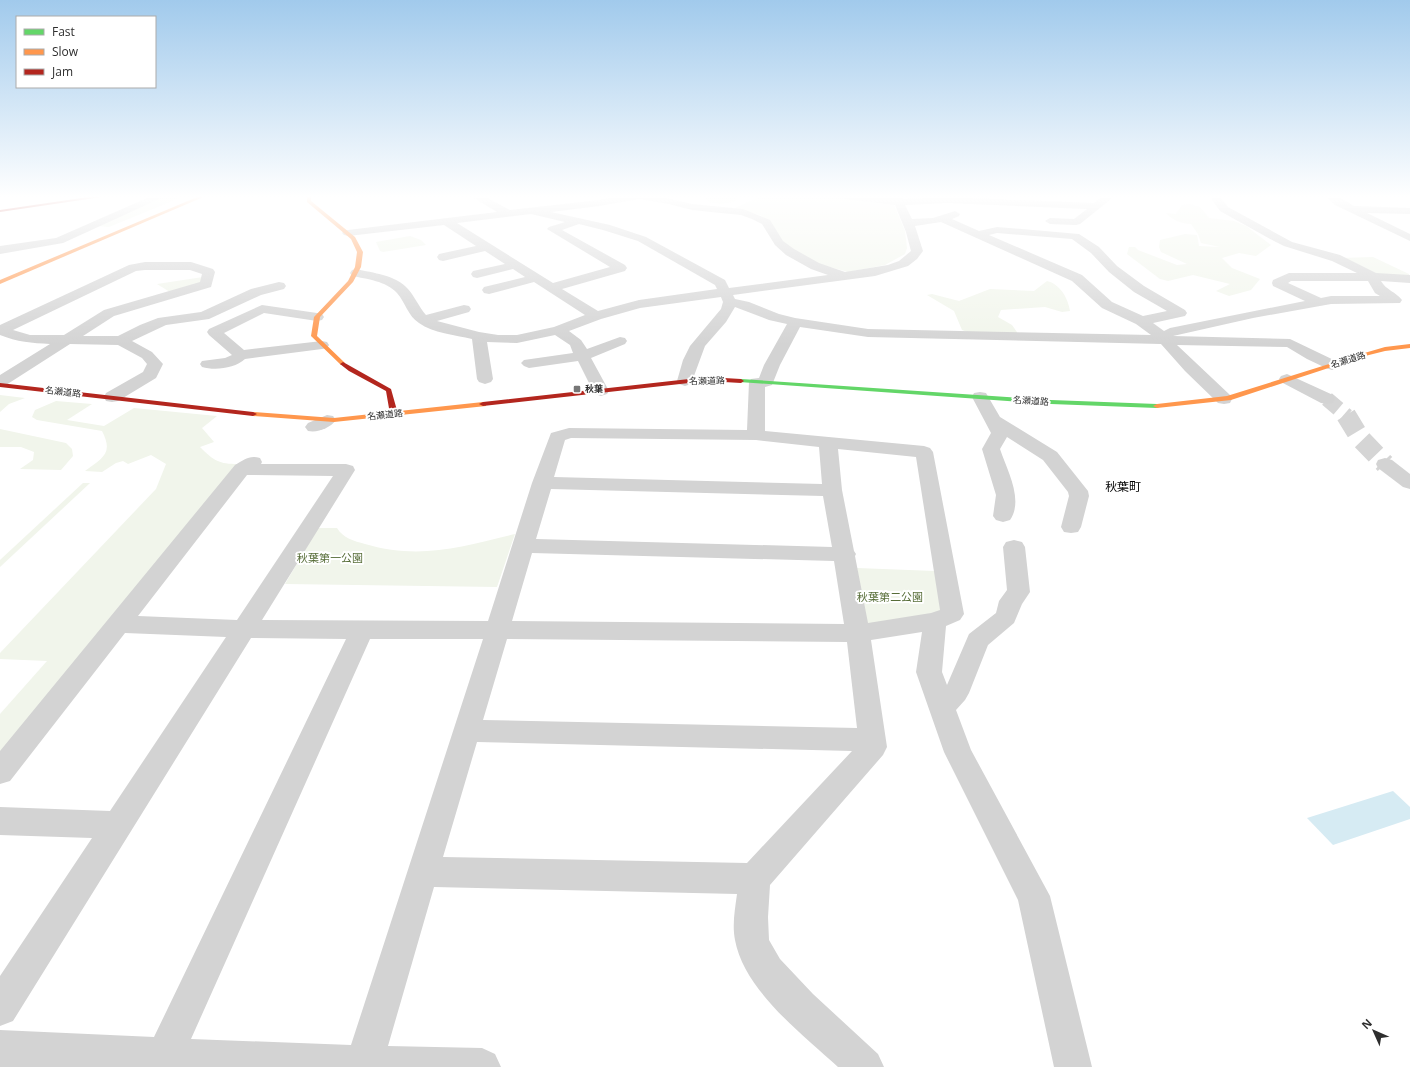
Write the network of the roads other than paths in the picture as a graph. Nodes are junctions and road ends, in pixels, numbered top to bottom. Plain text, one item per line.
1 (38, 245) edge
2 (42, 245) edge
3 (73, 245) edge
4 (88, 245) edge
5 (357, 245) edge
6 (483, 245) edge
7 (581, 245) edge
8 (652, 245) edge
9 (781, 245) edge
10 (915, 245) edge
11 (1002, 245) edge
12 (1088, 245) edge
13 (1291, 245) edge
14 (486, 247) junction
15 (0, 250) edge
16 (442, 257) dead end
17 (7, 260) dead end
18 (515, 265) junction
19 (356, 272) junction
20 (477, 274) dead end
21 (0, 275) edge
22 (845, 276) junction
23 (1372, 277) junction
24 (535, 278) junction
25 (1410, 279) edge
26 (0, 282) edge
27 (279, 286) dead end
28 (552, 288) junction
29 (489, 290) dead end
30 (728, 297) junction
31 (1319, 302) junction
32 (464, 309) dead end
33 (1253, 314) junction
34 (596, 316) junction
35 (316, 317) junction
36 (423, 320) junction
37 (1141, 321) junction
38 (795, 322) junction
39 (0, 330) edge
40 (558, 330) junction
41 (479, 336) junction
42 (1162, 337) junction
43 (67, 341) junction
44 (121, 341) junction
45 (620, 341) dead end
46 (1290, 343) junction
47 (322, 344) junction
48 (1410, 346) edge
49 (241, 355) junction
50 (583, 356) junction
51 (529, 363) dead end
52 (208, 364) dead end
53 (1332, 365) junction
54 (485, 378) dead end
55 (1287, 379) junction
56 (685, 381) junction
57 (762, 382) junction
58 (0, 384) edge
59 (601, 391) junction
60 (112, 397) junction
61 (980, 398) junction
62 (1224, 399) junction
63 (1327, 399) tunnel mouth
64 (394, 414) junction
65 (992, 420) junction
66 (756, 435) junction
67 (828, 442) junction
68 (1385, 464) tunnel mouth
69 (542, 483) junction
70 (1410, 483) edge
71 (832, 490) junction
72 (1002, 516) dead end
73 (1071, 527) dead end
74 (523, 546) junction
75 (1014, 546) dead end
76 (845, 554) junction
77 (935, 621) junction
78 (117, 624) junction
79 (245, 629) junction
80 (362, 630) junction
81 (497, 630) junction
82 (858, 633) junction
83 (942, 708) junction
84 (466, 732) junction
85 (872, 740) junction
86 (0, 772) edge
87 (0, 821) edge
88 (116, 826) junction
89 (423, 872) junction
90 (754, 878) junction
91 (0, 1008) edge
92 (0, 1049) edge
93 (161, 1062) edge
94 (363, 1066) edge
95 (482, 1067) edge
96 (865, 1067) edge
97 (1073, 1067) edge

1 - 15 street
2 - 17 street
3 - 21 main road
4 - 26 main road
5 - 19 main road
6 - 14 street
7 - 28 street
8 - 30 street
9 - 22 street
10 - 22 street
11 - 37 street
12 - 37 street
13 - 23 street
14 - 16 street
14 - 18 street
18 - 20 street
18 - 24 street
19 - 35 main road
19 - 36 street
22 - 30 street
23 - 25 street
23 - 31 street
23 - 31 street
24 - 28 street
24 - 29 street
27 - 44 street
28 - 34 street
30 - 34 street
30 - 38 street
30 - 56 street
31 - 33 street
32 - 36 street
33 - 42 street
33 - 46 street
34 - 40 street
35 - 47 main road
35 - 49 street
36 - 41 street
37 - 42 street
38 - 42 street
38 - 57 street
39 - 43 street
39 - 43 street
40 - 41 street
40 - 50 street
41 - 54 street
42 - 46 street
42 - 62 street
43 - 44 street
43 - 58 street
44 - 60 street
45 - 50 street
46 - 53 street
47 - 49 street
47 - 64 main road
48 - 53 main road, 名瀬道路
49 - 52 street
50 - 51 street
50 - 59 street
53 - 55 main road, 名瀬道路
55 - 62 main road, 名瀬道路
55 - 63 street
56 - 57 main road, 名瀬道路
56 - 59 main road, 名瀬道路
57 - 61 main road, 名瀬道路
57 - 66 street
58 - 60 main road, 名瀬道路
59 - 64 main road, 名瀬道路
60 - 64 main road, 名瀬道路
61 - 62 main road, 名瀬道路
61 - 65 street
65 - 72 street
65 - 73 street
66 - 67 street
66 - 69 street
67 - 71 street
67 - 77 street
68 - 70 street
69 - 71 street
69 - 74 street
71 - 76 street
74 - 76 street
74 - 81 street
75 - 83 street
76 - 82 street
77 - 82 street
77 - 83 street
78 - 79 street
78 - 79 street
78 - 86 street
79 - 80 street
79 - 88 street
80 - 81 street
80 - 93 street
81 - 82 street
81 - 84 street
82 - 85 street
83 - 97 street
84 - 85 street
84 - 89 street
85 - 90 street
87 - 88 street
88 - 91 street
89 - 90 street
89 - 94 street
90 - 96 street
92 - 93 street
93 - 94 street
94 - 95 street

